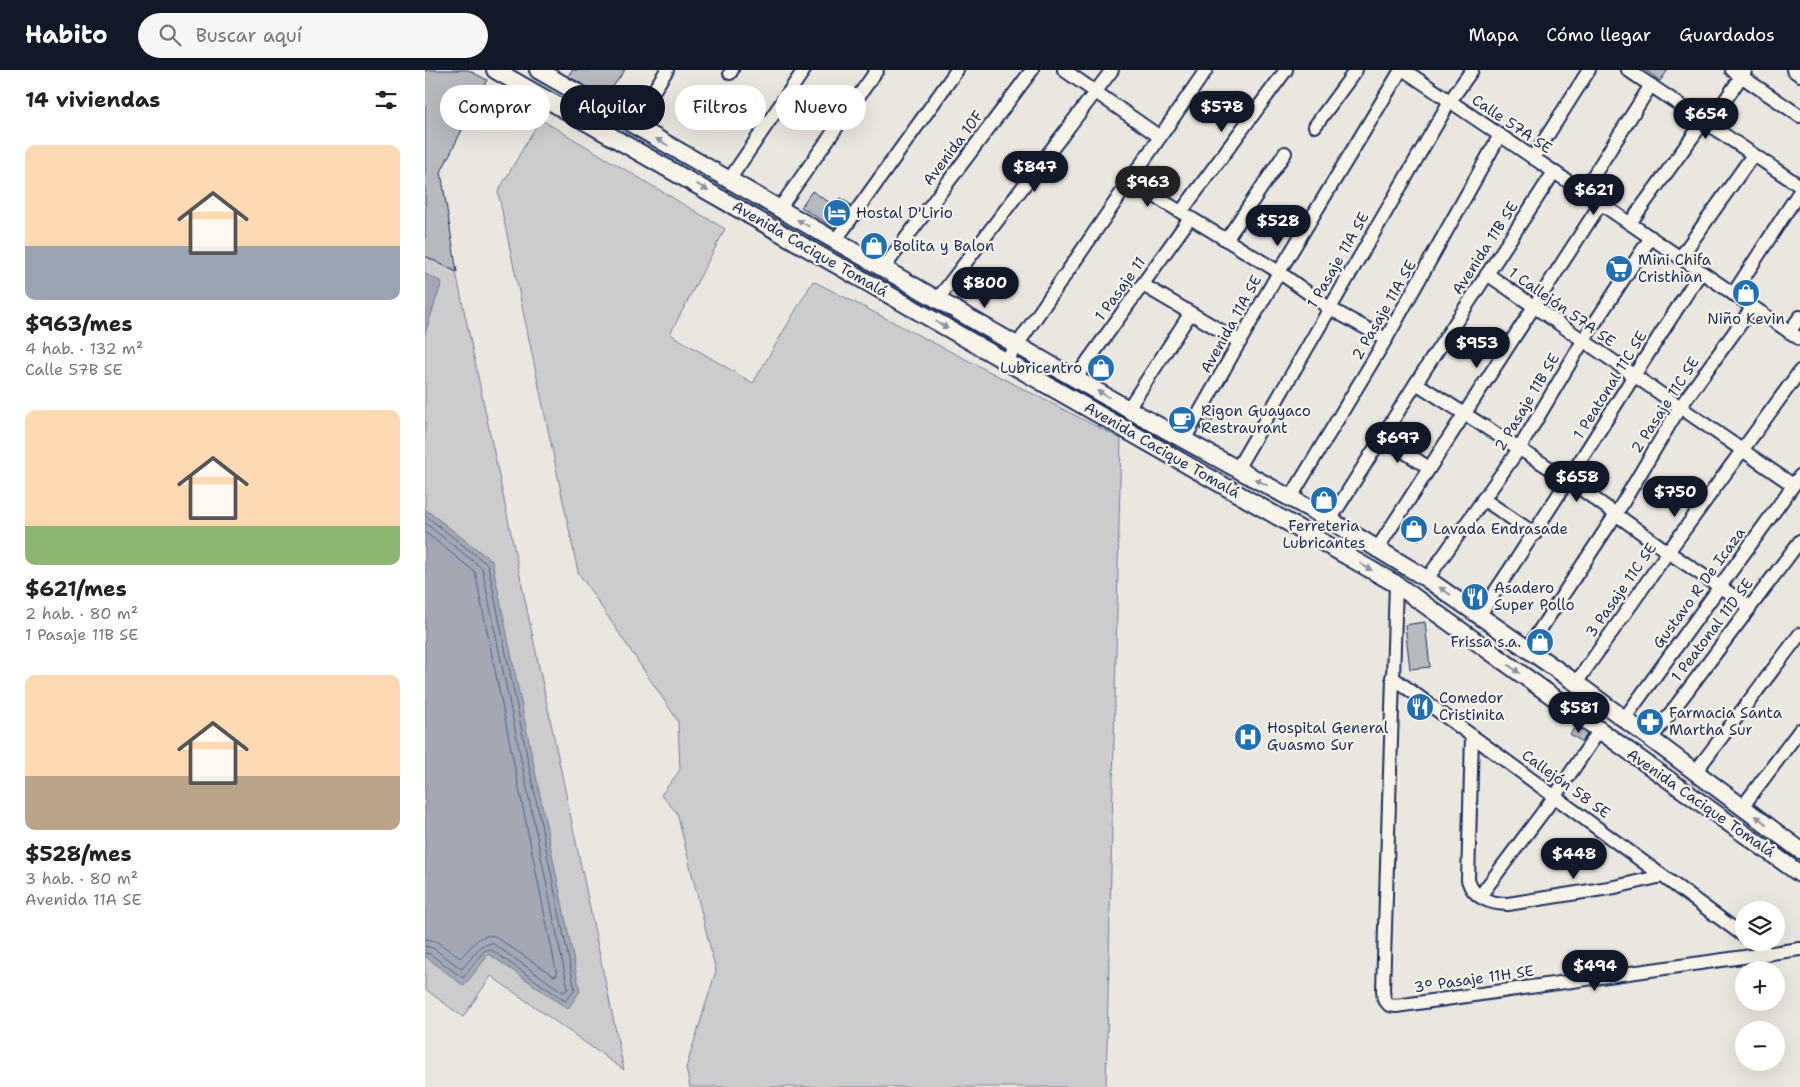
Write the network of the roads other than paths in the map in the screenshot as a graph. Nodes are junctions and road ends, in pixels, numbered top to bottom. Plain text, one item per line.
1 (667, 70) edge
2 (804, 70) edge
3 (877, 70) edge
4 (957, 70) edge
5 (1032, 70) edge
6 (1064, 70) edge
7 (1111, 70) edge
8 (1206, 70) edge
9 (1286, 70) edge
10 (1356, 70) edge
11 (1403, 70) edge
12 (1472, 70) edge
13 (1589, 70) edge
14 (1628, 70) edge
15 (1793, 70) edge
16 (501, 71) edge
17 (549, 72) edge
18 (1740, 72) edge
19 (1800, 75) edge
20 (525, 85) edge
21 (542, 85) edge
22 (570, 85) edge
23 (657, 85) edge
24 (1651, 85) junction
25 (1095, 92) junction
26 (550, 100) edge
27 (1450, 101) junction
28 (1800, 116) edge
29 (1706, 123) junction
30 (1315, 126) dead end
31 (642, 130) edge
32 (1500, 135) junction
33 (1160, 137) junction
34 (1285, 153) dead end
35 (1753, 154) junction
36 (1533, 158) junction
37 (1554, 172) junction
38 (729, 180) junction
39 (1130, 181) junction
40 (1800, 186) edge
41 (1800, 191) edge
42 (1583, 192) junction
43 (1601, 204) junction
44 (779, 209) junction
45 (1185, 215) junction
46 (1630, 223) junction
47 (1651, 237) junction
48 (1226, 240) junction
49 (835, 241) junction
50 (1680, 258) junction
51 (883, 269) junction
52 (1279, 272) junction
53 (1701, 272) junction
54 (1487, 274) junction
55 (1143, 285) junction
56 (1733, 294) junction
57 (937, 300) junction
58 (1534, 307) junction
59 (1329, 308) junction
60 (1752, 308) junction
61 (1190, 314) junction
62 (1800, 317) edge
63 (1795, 335) edge
64 (1386, 339) junction
65 (1583, 341) junction
66 (1240, 342) junction
67 (1017, 345) junction
68 (1006, 361) junction
69 (1800, 371) edge
70 (1633, 375) junction
71 (1075, 379) junction
72 (1416, 383) junction
73 (1680, 408) junction
74 (1128, 409) junction
75 (1464, 415) junction
76 (1381, 438) junction
77 (1184, 440) junction
78 (1519, 449) junction
79 (1742, 450) junction
80 (1429, 468) junction
81 (1237, 469) junction
82 (1796, 480) edge
83 (1570, 481) junction
84 (1291, 498) junction
85 (1483, 499) junction
86 (1616, 514) junction
87 (1330, 520) junction
88 (1535, 534) junction
89 (1800, 541) edge
90 (1377, 549) junction
91 (1668, 552) junction
92 (1427, 579) junction
93 (1396, 584) junction
94 (1719, 587) junction
95 (1750, 608) junction
96 (1480, 614) junction
97 (1800, 634) edge
98 (1528, 648) junction
99 (1392, 677) junction
100 (1577, 683) junction
101 (1624, 719) junction
102 (1800, 730) edge
103 (1599, 731) junction
104 (1472, 736) junction
105 (1651, 739) junction
106 (1696, 771) junction
107 (1555, 796) junction
108 (1743, 806) junction
109 (1798, 843) edge
110 (1800, 874) edge
111 (1662, 876) junction
112 (1480, 896) junction
113 (1735, 929) edge
114 (1800, 949) edge
115 (1765, 951) edge
116 (1769, 954) junction

1 - 23 street
2 - 38 street
3 - 44 street
4 - 49 street
5 - 51 street, Avenida 10F
6 - 25 street
7 - 25 street
8 - 33 street
9 - 45 street, 1 Pasaje 11
10 - 30 street
11 - 27 street, Calle 57A SE
11 - 52 street, Avenida 11A SE
12 - 27 street, 1 Pasaje 11A SE
13 - 36 street
14 - 24 street
15 - 19 street
16 - 20 main road, Avenida Cacique Tomalá
17 - 21 main road
17 - 22 main road, Avenida Cacique Tomalá
18 - 28 street
18 - 29 street
24 - 29 street
24 - 42 street
25 - 33 street
25 - 57 street
26 -> 68 main road, Avenida Cacique Tomalá
27 - 32 street, Calle 57A SE
27 - 59 street, 1 Pasaje 11A SE
29 - 35 street
29 - 46 street
38 -> 31 main road, Avenida Cacique Tomalá
32 - 36 street, Calle 57A SE
32 - 64 street, 2 Pasaje 11A SE
33 - 39 street
34 - 48 street
35 - 40 street
35 - 50 street
36 - 37 street, Calle 57A SE
37 - 42 street, Calle 57A SE
37 - 54 street, Avenida 11B SE
38 - 44 main road, Avenida Cacique Tomalá
39 - 45 street
39 - 67 street
41 - 56 street
42 - 43 street, Calle 57A SE
43 - 46 street, Calle 57A SE
43 - 58 street
49 -> 44 main road, Avenida Cacique Tomalá
45 - 48 street
45 - 55 street, 1 Pasaje 11
46 - 47 street, Calle 57A SE
47 - 50 street, Calle 57A SE
47 - 65 street, 2 Pasaje 11B SE
48 - 52 street
49 - 51 main road, Avenida Cacique Tomalá
50 - 53 street, Calle 57A SE
51 - 57 main road, Avenida Cacique Tomalá
52 - 59 street
52 - 66 street, Avenida 11A SE
53 - 56 street, Calle 57A SE
53 - 70 street, 1 Peatonal 11C SE
54 - 58 street, 1 Callejón 57A SE
54 - 72 street, Avenida 11B SE
55 - 61 street
55 - 71 street, 1 Pasaje 11
56 - 60 street, Calle 57A SE
57 - 67 main road, Avenida Cacique Tomalá
58 - 65 street, 1 Callejón 57A SE
58 - 75 street
59 - 64 street
59 - 81 street, 1 Pasaje 11A SE
60 - 63 street, Calle 57A SE
60 - 73 street, 2 Pasaje 11C SE
61 - 66 street
61 - 74 street
62 - 63 street
64 - 84 street, 2 Pasaje 11A SE
65 - 70 street, 1 Callejón 57A SE
65 - 78 street, 2 Pasaje 11B SE
66 - 77 street, Avenida 11A SE
67 - 68 street
67 - 71 main road, Avenida Cacique Tomalá
68 -> 93 main road, Avenida Cacique Tomalá
69 - 79 street, 3 Pasaje 11C SE
70 - 73 street, 1 Callejón 57A SE
70 - 83 street, 1 Peatonal 11C SE
74 -> 71 main road, Avenida Cacique Tomalá
72 - 75 street
72 - 76 street, Avenida 11B SE
73 - 79 street, 1 Callejón 57A SE
73 - 86 street, 2 Pasaje 11C SE
74 - 77 main road, Avenida Cacique Tomalá
75 - 78 street
75 - 80 street
76 - 80 street
76 - 87 street, Avenida 11B SE
77 - 81 main road, Avenida Cacique Tomalá
78 - 83 street
78 - 85 street, 2 Pasaje 11B SE
79 - 82 street, 1 Callejón 57A SE
79 - 91 street, 3 Pasaje 11C SE
80 - 90 street
84 -> 81 main road, Avenida Cacique Tomalá
82 - 94 street, Gustavo R De Icaza
83 - 86 street
83 - 88 street, 1 Peatonal 11C SE
84 - 87 main road, Avenida Cacique Tomalá
85 - 88 street
85 - 92 street, 2 Pasaje 11B SE
86 - 91 street
86 - 98 street, 2 Pasaje 11C SE
87 - 90 main road, Avenida Cacique Tomalá
88 - 96 street, 1 Peatonal 11C SE
89 - 95 street, 1 Peatonal 11D SE
90 - 92 main road, Avenida Cacique Tomalá
91 - 94 street
91 - 100 street, 3 Pasaje 11C SE
96 -> 92 main road, Avenida Cacique Tomalá
93 - 99 street
93 -> 103 main road, Avenida Cacique Tomalá
94 - 95 street
94 - 101 street, Gustavo R De Icaza
95 - 105 street, 1 Peatonal 11D SE
96 - 98 main road, Avenida Cacique Tomalá
97 - 106 street
98 - 100 main road, Avenida Cacique Tomalá
99 - 104 street, Callejón 58 SE
99 - 116 street, 3° Pasaje 11H SE
100 - 101 main road, Avenida Cacique Tomalá
101 - 105 main road, Avenida Cacique Tomalá
102 - 108 street
103 - 107 street
103 - 110 main road, Avenida Cacique Tomalá
104 - 107 street, Callejón 58 SE
104 - 112 street
105 - 106 main road, Avenida Cacique Tomalá
106 - 108 main road, Avenida Cacique Tomalá
107 - 111 street, Callejón 58 SE
107 - 112 street
109 -> 108 main road, Avenida Cacique Tomalá
111 - 112 street
111 - 113 street, Callejón 58 SE
114 - 116 street, 3° Pasaje 11H SE
115 - 116 street

